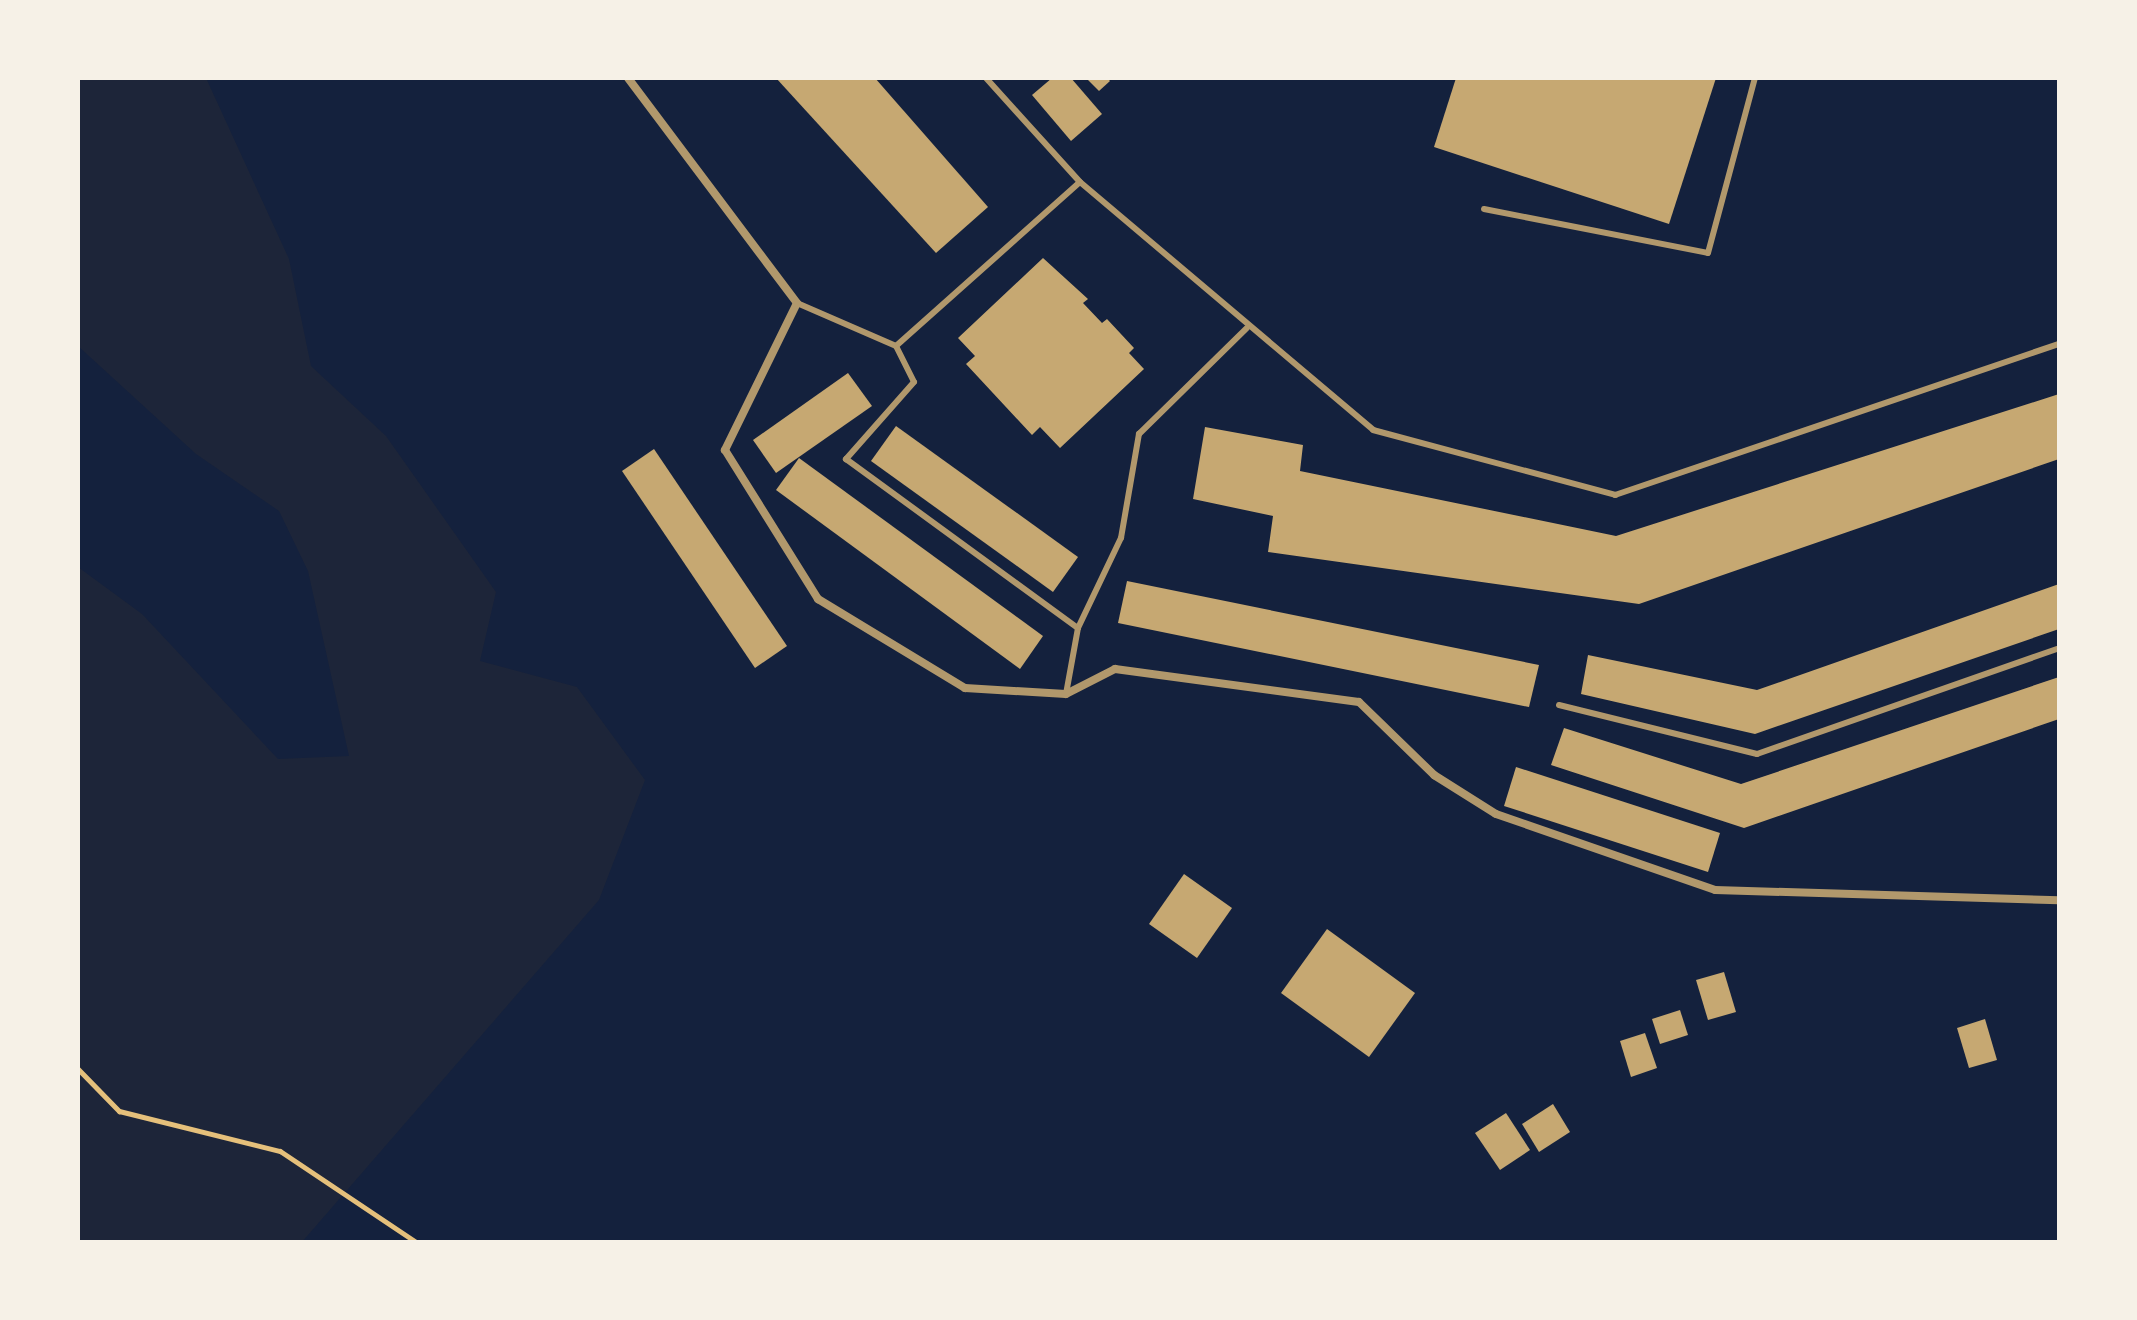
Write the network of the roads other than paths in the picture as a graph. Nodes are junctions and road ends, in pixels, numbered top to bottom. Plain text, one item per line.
1 (628, 78) edge
2 (986, 78) edge
3 (1755, 78) edge
4 (1080, 182) junction
5 (1484, 209) dead end
6 (797, 303) junction
7 (1247, 328) junction
8 (2059, 344) edge
9 (896, 346) junction
10 (1078, 628) junction
11 (2059, 648) edge
12 (1066, 694) junction
13 (1559, 705) dead end
14 (2059, 900) edge

1 - 6 street
2 - 4 lane
3 - 5 lane
4 - 7 lane
4 - 9 lane
6 - 9 lane
6 - 12 street
7 - 8 lane
7 - 10 lane
9 - 10 lane
10 - 12 lane
11 - 13 lane
12 - 14 street

